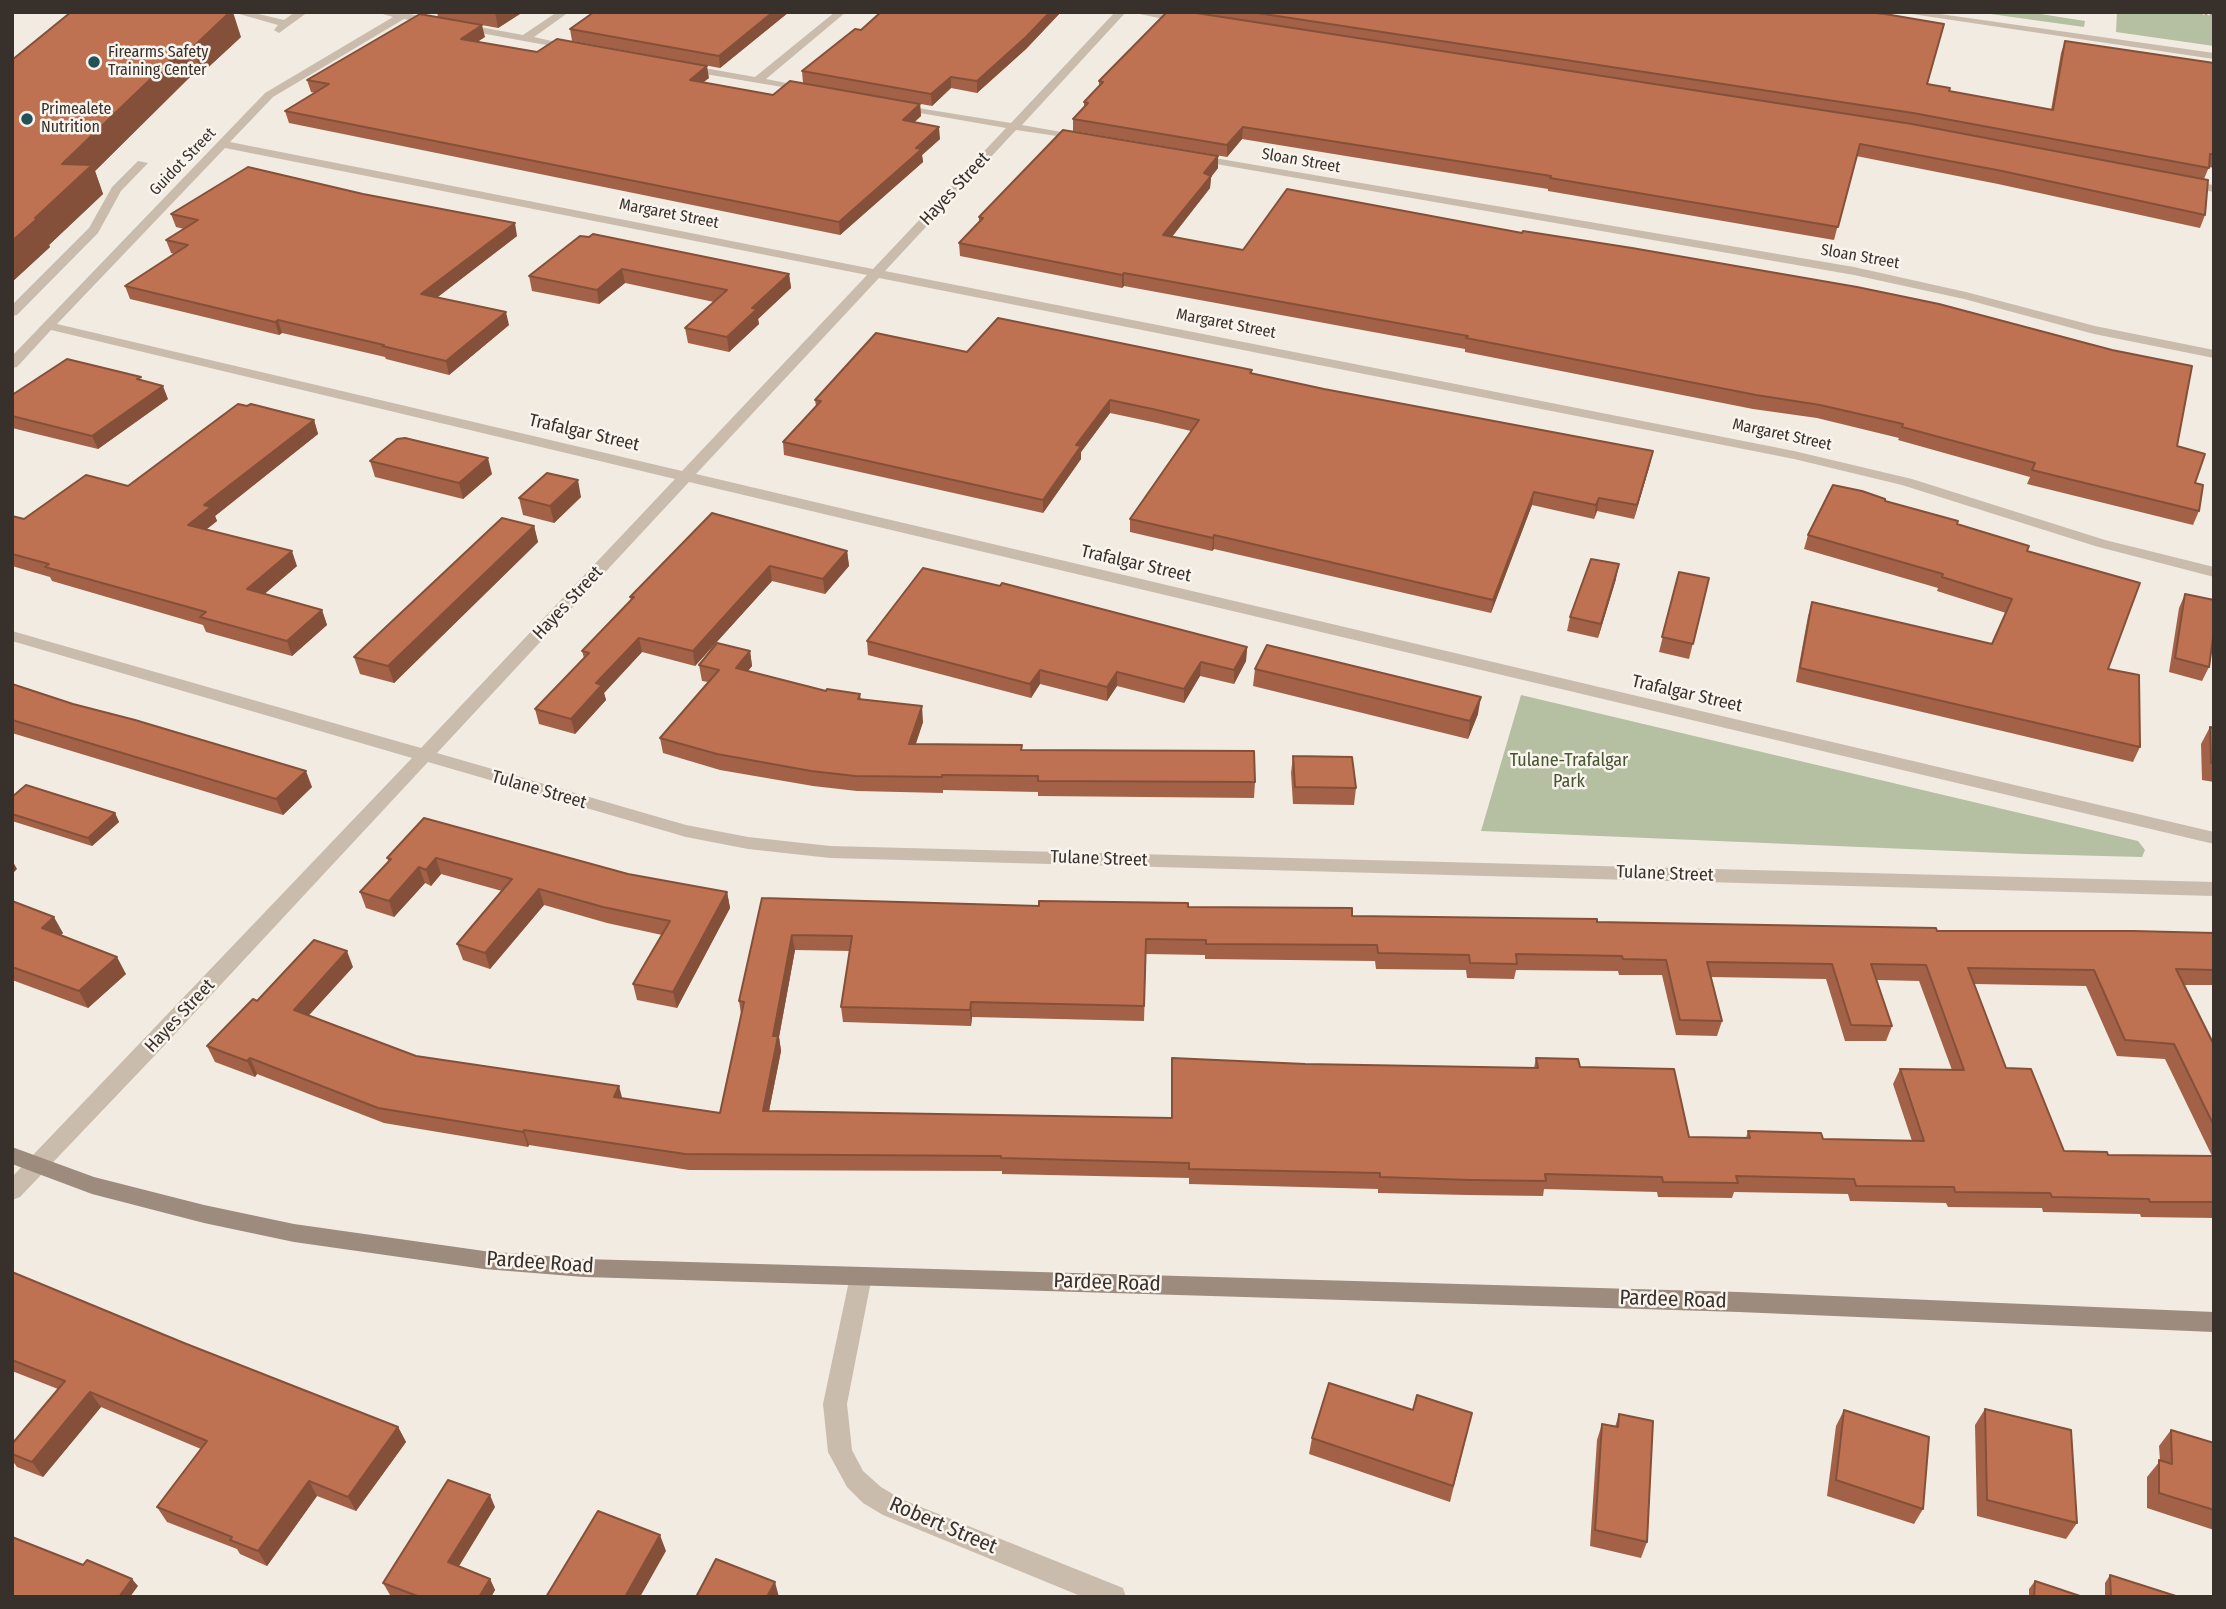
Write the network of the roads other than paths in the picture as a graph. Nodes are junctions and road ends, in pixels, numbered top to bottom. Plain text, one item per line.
1 (237, 12) edge
2 (303, 12) edge
3 (381, 12) edge
4 (564, 12) edge
5 (841, 12) edge
6 (1121, 12) edge
7 (1135, 12) edge
8 (1903, 12) edge
9 (402, 16) junction
10 (1196, 22) edge
11 (525, 38) junction
12 (580, 48) edge
13 (2214, 56) edge
14 (676, 66) edge
15 (757, 81) junction
16 (825, 93) edge
17 (880, 103) edge
18 (1013, 127) junction
19 (1091, 140) edge
20 (222, 144) junction
21 (1187, 157) edge
22 (142, 163) dead end
23 (2173, 183) edge
24 (2214, 189) edge
25 (877, 273) junction
26 (12, 312) edge
27 (49, 326) junction
28 (2214, 354) edge
29 (12, 364) edge
30 (685, 477) junction
31 (2214, 572) edge
32 (12, 636) edge
33 (423, 757) junction
34 (2214, 838) edge
35 (2214, 889) edge
36 (12, 1156) edge
37 (37, 1165) junction
38 (12, 1191) edge
39 (862, 1276) junction
40 (2214, 1322) edge
41 (1114, 1597) edge

1 - 2 street
3 - 9 street
4 - 11 street
5 - 15 street
6 - 18 street, Hayes Street
7 - 10 street
8 - 13 street
9 - 11 street
9 - 20 street, Guidot Street
11 - 12 street
14 - 15 street
15 - 16 street
17 - 18 street
18 - 19 street
18 - 25 street, Hayes Street
20 - 25 street, Margaret Street
20 - 27 street, Guidot Street
21 - 28 street, Sloan Street
22 - 26 street
23 - 24 street
25 - 30 street, Hayes Street
25 - 31 street, Margaret Street
27 - 29 street, Guidot Street
27 - 30 street, Trafalgar Street
30 - 33 street, Hayes Street
30 - 34 street, Trafalgar Street
32 - 33 street, Tulane Street
33 - 35 street, Tulane Street
33 - 37 street, Hayes Street
36 - 37 main road, Pardee Road
37 - 38 street, Hayes Street
37 - 39 main road, Pardee Road
39 - 40 main road, Pardee Road
39 - 41 street, Robert Street

